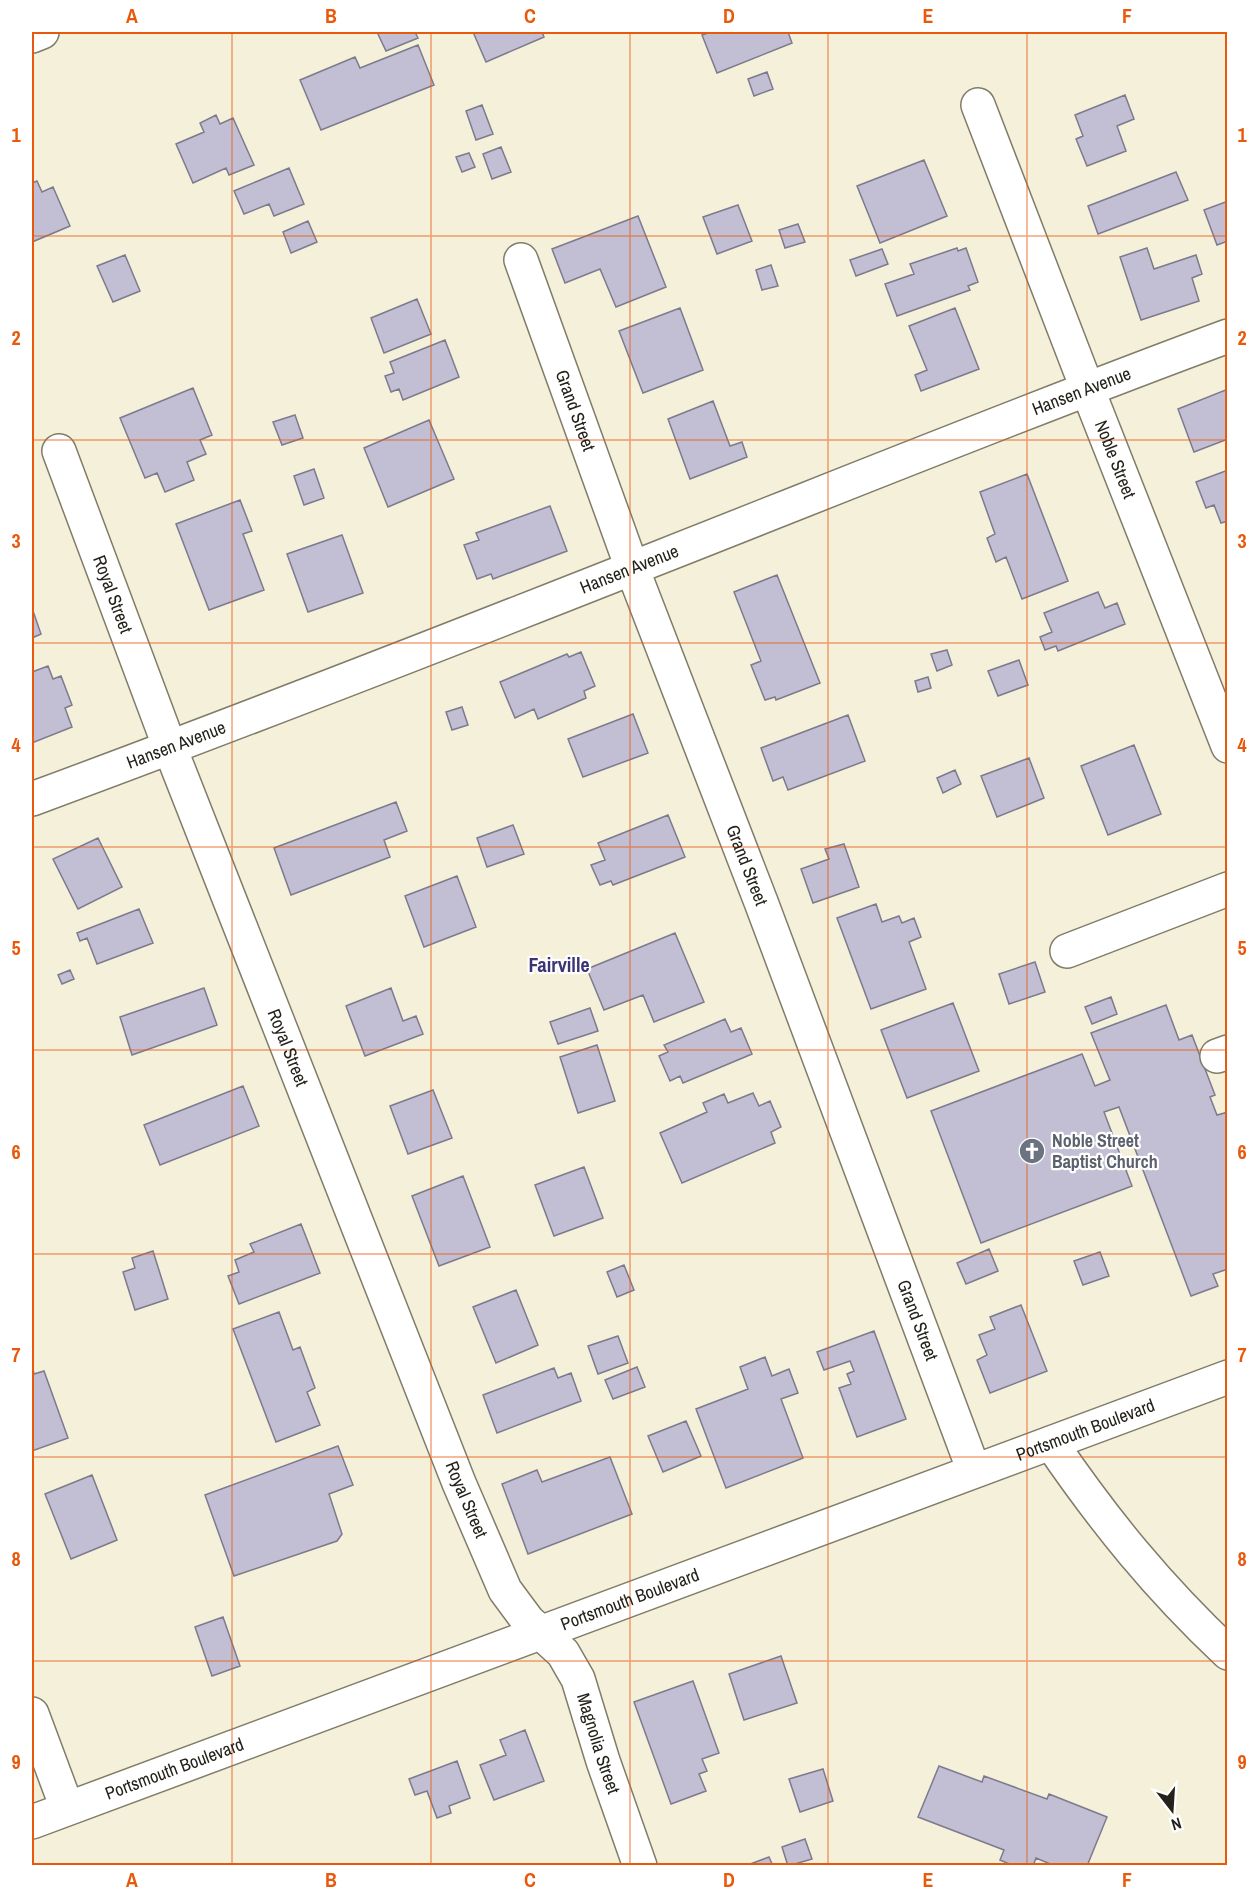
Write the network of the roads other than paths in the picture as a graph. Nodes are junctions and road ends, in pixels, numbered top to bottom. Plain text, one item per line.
1 (42, 32) edge
2 (32, 36) edge
3 (978, 105) dead end
4 (521, 260) dead end
5 (1227, 336) edge
6 (1087, 388) junction
7 (59, 451) dead end
8 (632, 568) junction
9 (1227, 746) edge
10 (170, 748) junction
11 (32, 800) edge
12 (1227, 889) edge
13 (1067, 951) dead end
14 (1227, 1377) edge
15 (1051, 1443) junction
16 (974, 1472) junction
17 (540, 1632) junction
18 (1227, 1653) edge
19 (32, 1714) edge
20 (67, 1808) junction
21 (32, 1822) edge
22 (640, 1866) edge

1 - 2 street
3 - 6 street, Noble Street
4 - 8 street, Grand Street
5 - 6 street, Hansen Avenue
6 - 8 street, Hansen Avenue
6 - 9 street, Noble Street
7 - 10 street, Royal Street
8 - 10 street, Hansen Avenue
8 - 16 street, Grand Street
10 - 11 street, Hansen Avenue
10 - 17 street, Royal Street
12 - 13 street
14 - 15 street, Portsmouth Boulevard
15 - 16 street, Portsmouth Boulevard
15 - 18 street
16 - 17 street, Portsmouth Boulevard
17 - 20 street, Portsmouth Boulevard
17 - 22 street, Magnolia Street
19 - 20 street
20 - 21 street, Portsmouth Boulevard

